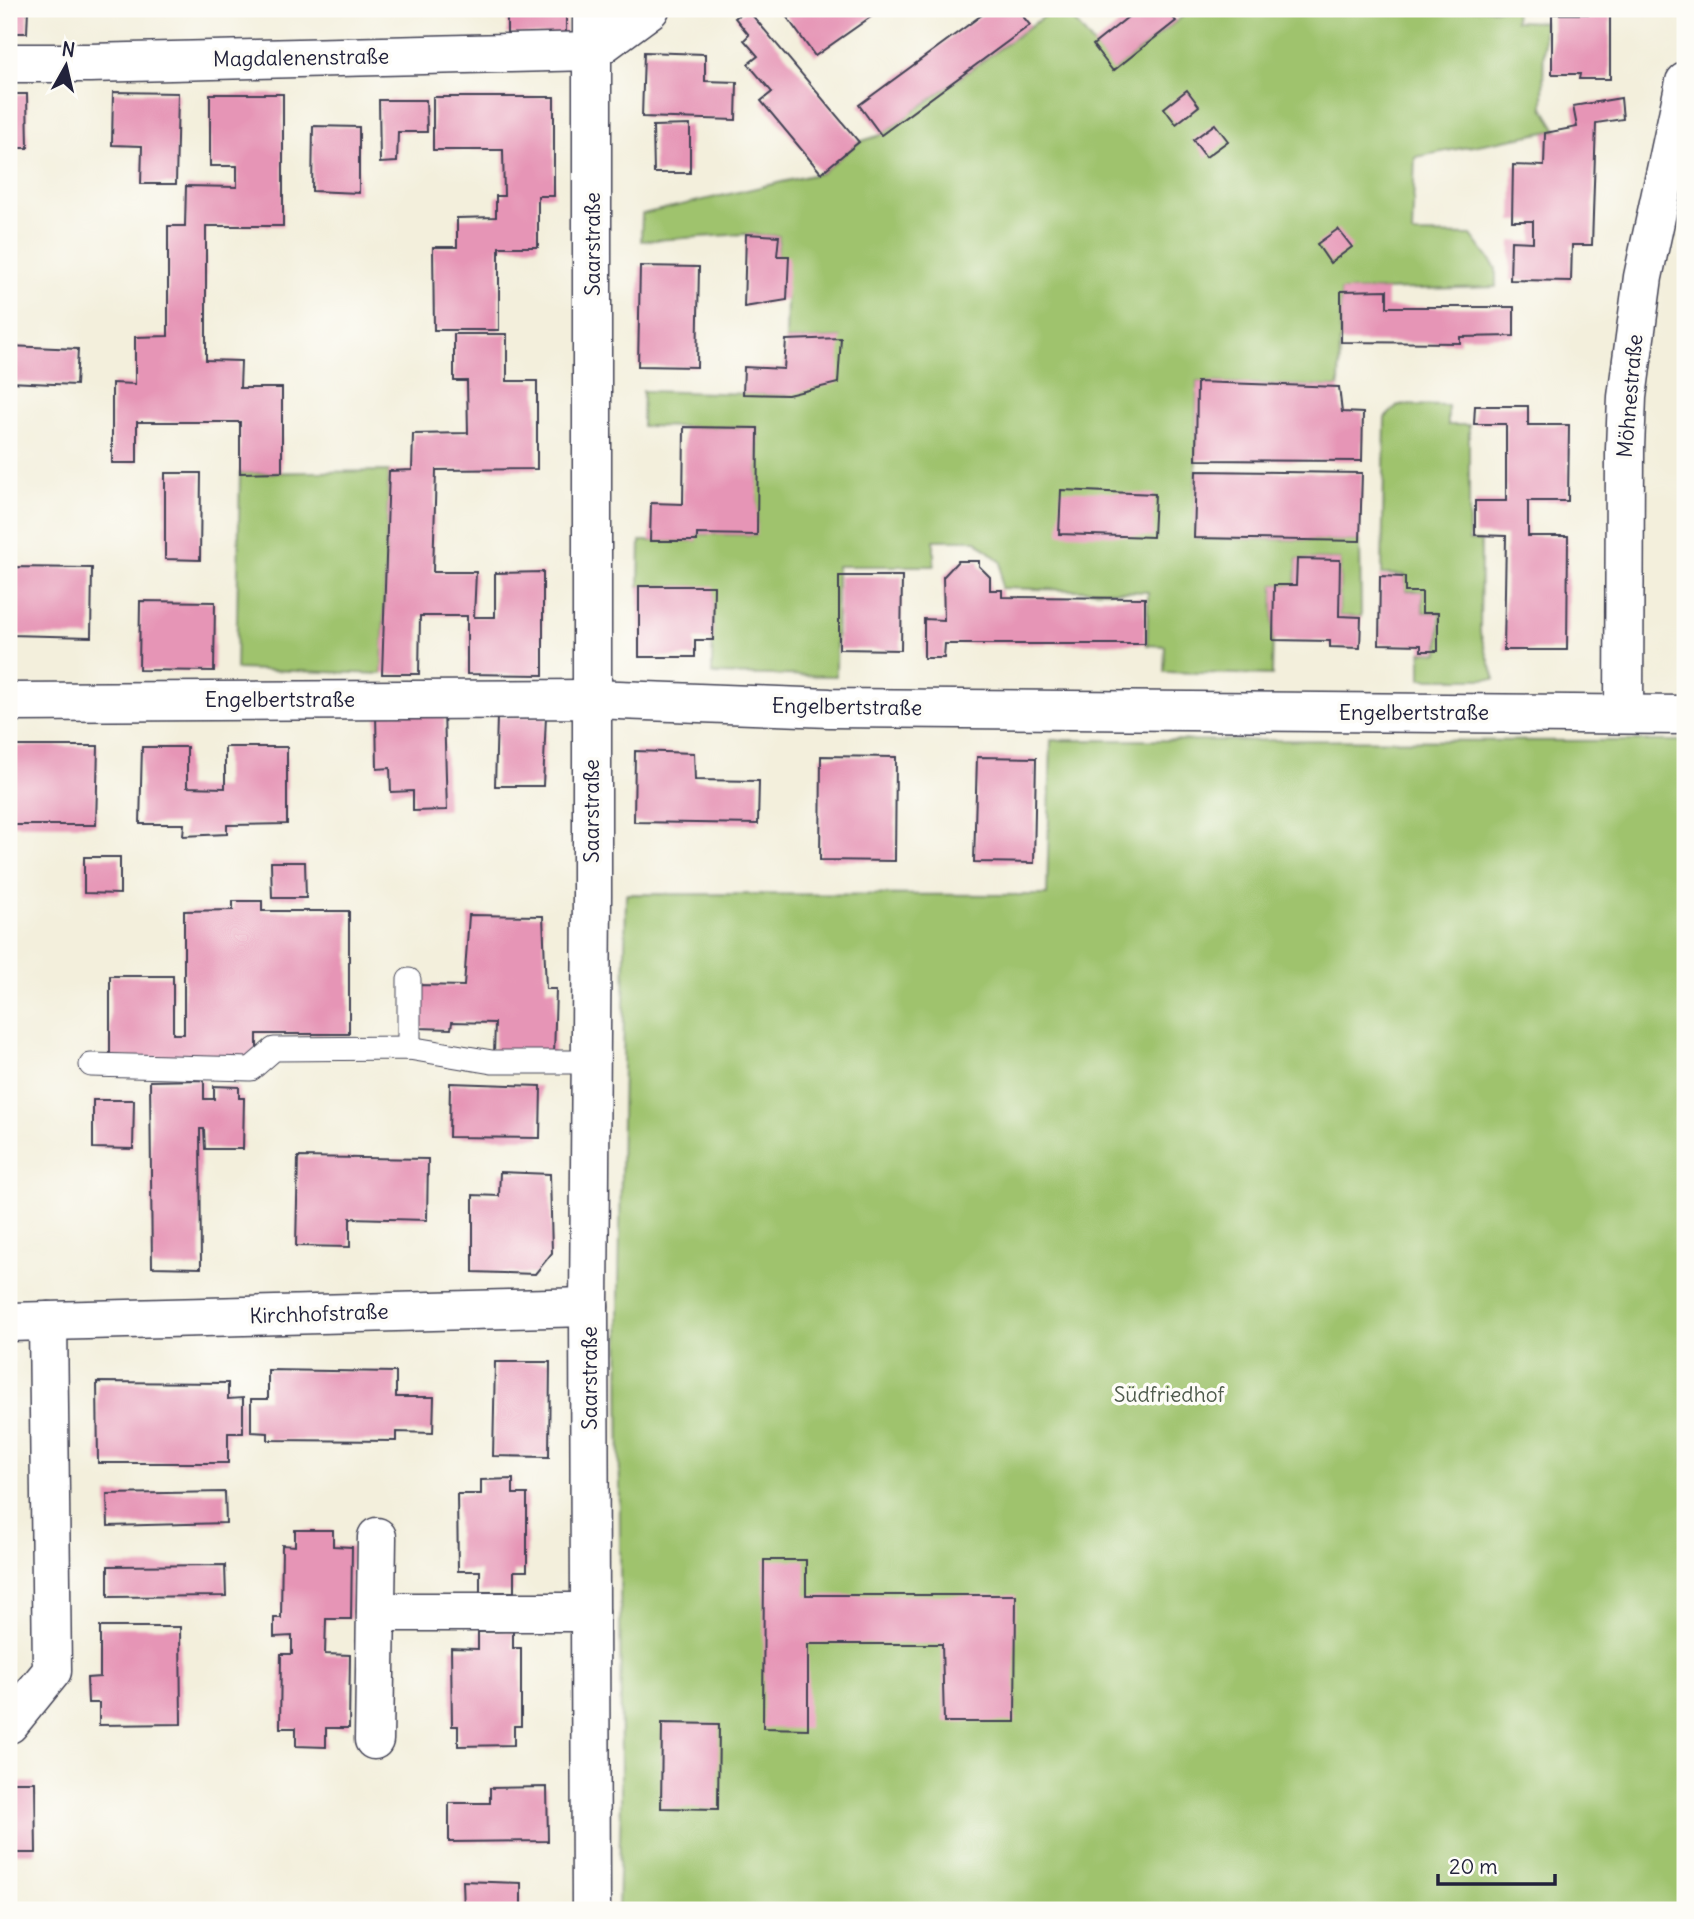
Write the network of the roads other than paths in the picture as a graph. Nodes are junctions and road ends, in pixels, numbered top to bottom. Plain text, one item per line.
1 (592, 9) edge
2 (650, 9) edge
3 (593, 51) junction
4 (9, 63) edge
5 (1685, 82) edge
6 (592, 699) junction
7 (9, 702) edge
8 (1624, 714) junction
9 (1685, 715) edge
10 (409, 980) dead end
11 (409, 1048) junction
12 (591, 1062) junction
13 (91, 1065) dead end
14 (589, 1307) junction
15 (48, 1321) junction
16 (9, 1322) edge
17 (377, 1537) dead end
18 (376, 1612) junction
19 (590, 1612) junction
20 (9, 1724) edge
21 (374, 1740) dead end
22 (591, 1910) edge

1 - 3 street, Saarstraße
2 - 3 street
3 - 4 street, Magdalenenstraße
3 - 6 street, Saarstraße
5 - 8 street, Möhnestraße
6 - 7 street, Engelbertstraße
6 - 8 street, Engelbertstraße
6 - 12 street, Saarstraße
8 - 9 street, Engelbertstraße
10 - 11 lane
11 - 12 lane
11 - 13 lane
12 - 14 street, Saarstraße
14 - 15 street, Kirchhofstraße
14 - 19 street, Saarstraße
15 - 16 street, Kirchhofstraße
15 - 20 street
17 - 18 street
18 - 19 street
18 - 21 street
19 - 22 street, Saarstraße

